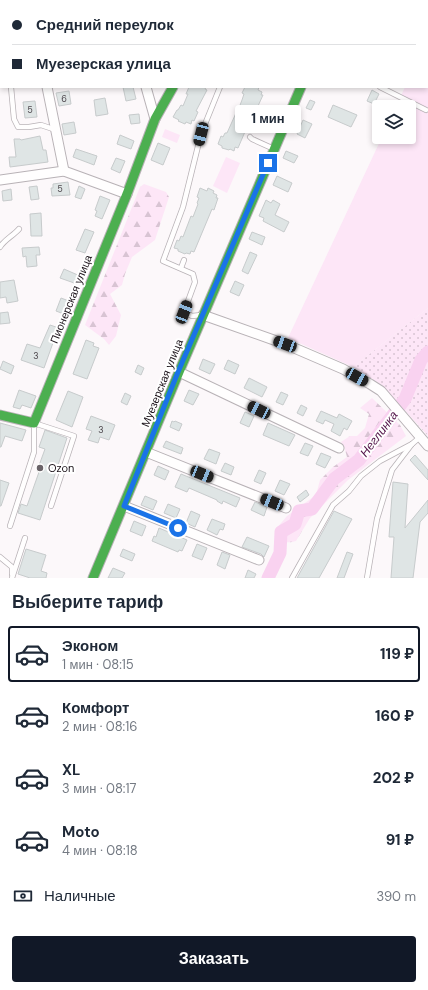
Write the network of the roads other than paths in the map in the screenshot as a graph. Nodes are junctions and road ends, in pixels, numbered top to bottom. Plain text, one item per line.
1 (11, 88) edge
2 (47, 88) edge
3 (146, 88) edge
4 (172, 88) edge
5 (220, 88) edge
6 (301, 88) edge
7 (382, 88) edge
8 (426, 110) dead end
9 (155, 120) junction
10 (56, 130) junction
11 (250, 137) dead end
12 (274, 149) junction
13 (64, 171) junction
14 (0, 180) edge
15 (127, 194) junction
16 (19, 229) dead end
17 (0, 247) edge
18 (184, 260) dead end
19 (181, 268) junction
20 (203, 315) junction
21 (178, 372) junction
22 (0, 415) edge
23 (34, 423) junction
24 (420, 437) junction
25 (412, 444) junction
26 (428, 446) edge
27 (339, 448) dead end
28 (146, 452) junction
29 (51, 506) dead end
30 (124, 506) junction
31 (286, 508) dead end
32 (10, 526) dead end
33 (25, 538) dead end
34 (0, 557) edge
35 (258, 560) dead end
36 (12, 578) edge
37 (93, 578) edge
38 (292, 578) edge
39 (367, 578) edge

1 - 10 lane
2 - 10 street
3 - 9 street
4 - 9 main road, Пионерская улица
5 - 19 lane
6 - 12 main road, Муезерская улица
7 - 8 lane
9 - 15 main road, Пионерская улица
10 - 13 street
11 - 12 lane
12 - 20 main road, Муезерская улица
13 - 14 street
13 - 15 street
15 - 23 main road, Пионерская улица
16 - 17 lane
18 - 19 lane
19 - 20 lane
20 - 21 main road, Муезерская улица
20 - 24 street
21 - 27 street
21 - 28 main road, Муезерская улица
22 - 23 main road
23 - 29 lane
23 - 32 lane, Пионерская улица
24 - 25 lane
24 - 26 street
25 - 38 lane
25 - 39 lane
28 - 30 main road, Муезерская улица
28 - 31 street
30 - 35 street
30 - 37 main road, Муезерская улица
33 - 36 lane
34 - 36 lane

